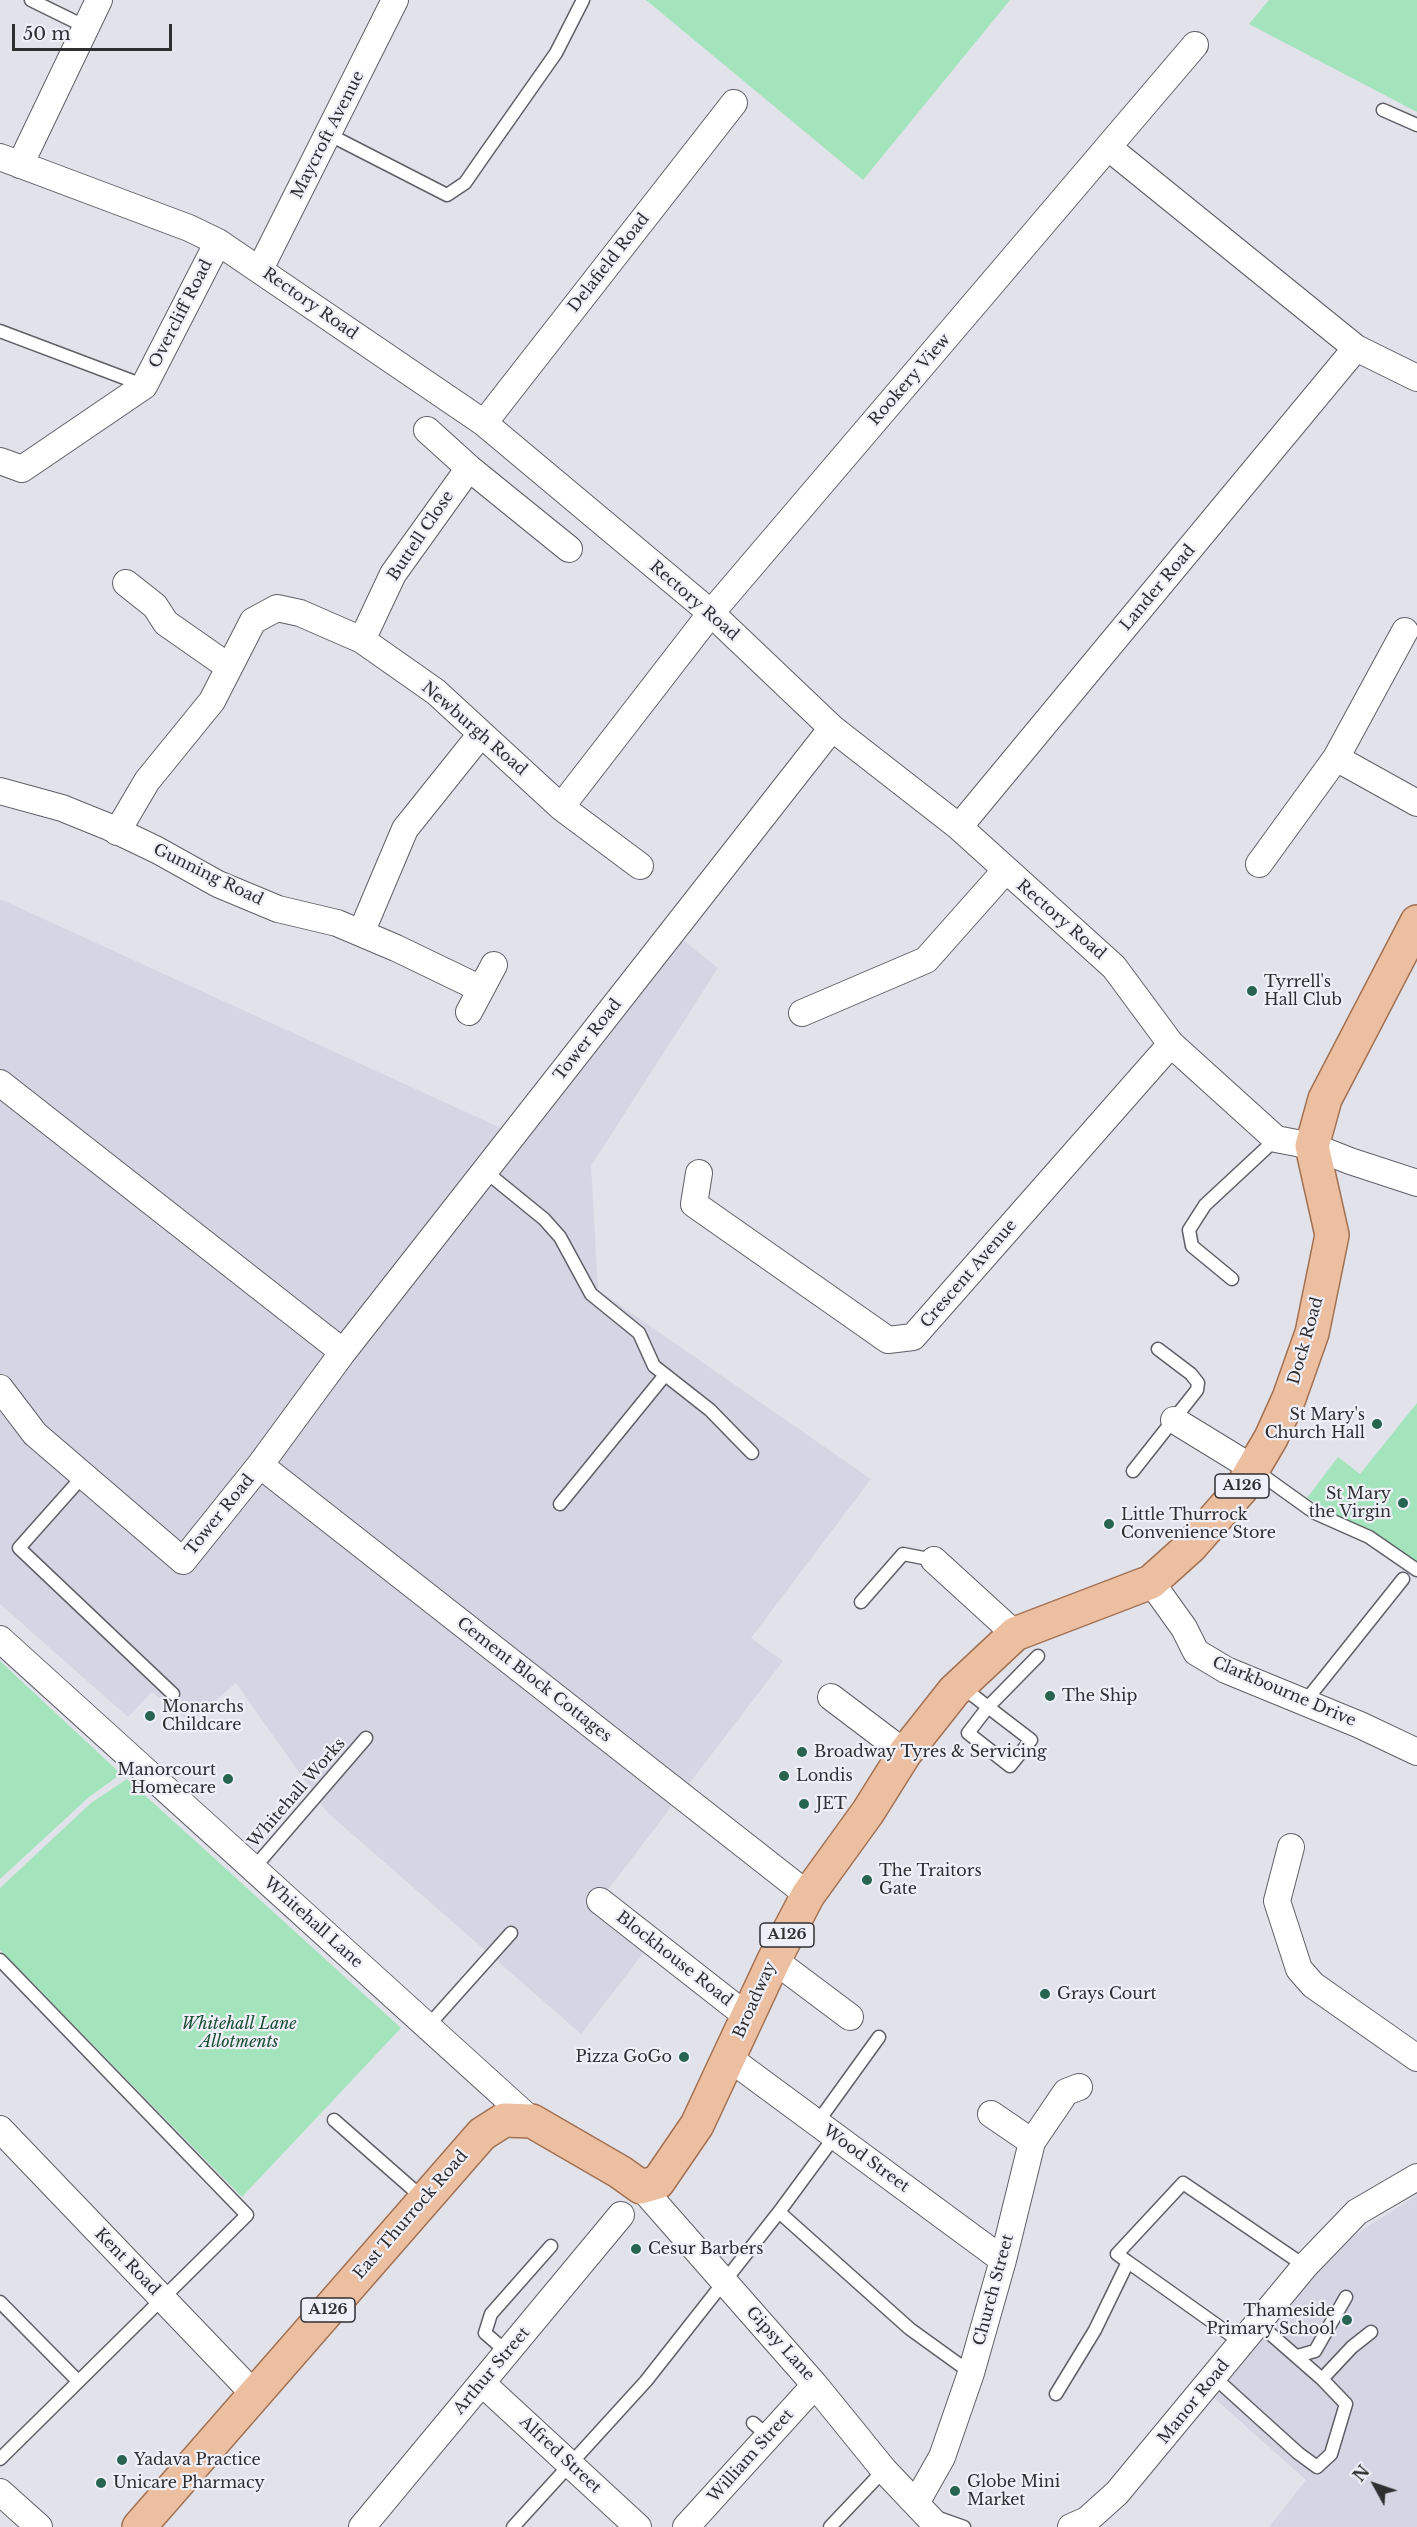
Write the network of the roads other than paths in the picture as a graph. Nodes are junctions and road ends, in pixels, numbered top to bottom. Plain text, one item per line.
1 (31, 0) edge
2 (99, 0) edge
3 (395, 0) edge
4 (583, 0) edge
5 (86, 27) junction
6 (1195, 45) dead end
7 (734, 103) dead end
8 (1383, 110) dead end
9 (1417, 125) edge
10 (328, 134) junction
11 (1109, 148) junction
12 (10, 161) edge
13 (218, 242) junction
14 (260, 269) junction
15 (0, 331) edge
16 (1356, 348) junction
17 (1417, 378) edge
18 (144, 386) junction
19 (484, 423) junction
20 (427, 430) dead end
21 (0, 461) edge
22 (469, 468) junction
23 (569, 549) dead end
24 (126, 584) dead end
25 (711, 613) junction
26 (1405, 632) dead end
27 (362, 640) junction
28 (229, 667) junction
29 (832, 728) junction
30 (481, 734) junction
31 (1336, 759) junction
32 (0, 791) edge
33 (1417, 803) edge
34 (561, 807) junction
35 (960, 827) junction
36 (117, 832) junction
37 (1259, 864) dead end
38 (640, 866) dead end
39 (1005, 871) junction
40 (1417, 922) edge
41 (361, 933) junction
42 (494, 965) dead end
43 (481, 989) junction
44 (469, 1012) dead end
45 (801, 1013) dead end
46 (1172, 1044) junction
47 (0, 1083) edge
48 (1276, 1139) junction
49 (1312, 1146) junction
50 (485, 1171) junction
51 (699, 1173) dead end
52 (1417, 1183) edge
53 (1232, 1279) dead end
54 (1158, 1349) dead end
55 (343, 1352) junction
56 (665, 1375) junction
57 (0, 1388) edge
58 (1174, 1420) junction
59 (752, 1453) dead end
60 (260, 1465) junction
61 (1254, 1469) junction
62 (1133, 1471) dead end
63 (83, 1476) junction
64 (560, 1504) dead end
65 (934, 1560) joint
66 (1417, 1570) edge
67 (1403, 1580) dead end
68 (1150, 1582) junction
69 (861, 1602) dead end
70 (0, 1639) edge
71 (1026, 1645) junction
72 (957, 1688) junction
73 (173, 1694) dead end
74 (831, 1697) dead end
75 (1304, 1703) junction
76 (988, 1707) junction
77 (366, 1738) dead end
78 (1417, 1752) edge
79 (905, 1753) junction
80 (1291, 1847) dead end
81 (253, 1869) junction
82 (808, 1895) junction
83 (600, 1901) dead end
84 (512, 1933) dead end
85 (0, 1960) edge
86 (774, 1960) junction
87 (748, 2017) junction
88 (850, 2017) dead end
89 (427, 2027) junction
90 (879, 2037) dead end
91 (729, 2058) junction
92 (1417, 2058) edge
93 (1079, 2087) dead end
94 (991, 2114) dead end
95 (334, 2120) dead end
96 (532, 2121) junction
97 (0, 2129) edge
98 (826, 2129) junction
99 (1032, 2142) junction
100 (1417, 2177) edge
101 (641, 2187) junction
102 (424, 2200) junction
103 (779, 2212) junction
104 (621, 2214) dead end
105 (551, 2246) dead end
106 (1003, 2260) junction
107 (1128, 2262) junction
108 (1305, 2266) junction
109 (724, 2281) junction
110 (1346, 2297) dead end
111 (163, 2299) junction
112 (0, 2302) edge
113 (1258, 2323) junction
114 (1371, 2332) dead end
115 (1242, 2343) junction
116 (508, 2353) junction
117 (1297, 2356) junction
118 (971, 2373) junction
119 (1214, 2377) junction
120 (1322, 2379) junction
121 (78, 2381) junction
122 (483, 2384) junction
123 (815, 2385) junction
124 (1056, 2394) dead end
125 (255, 2396) junction
126 (0, 2459) edge
127 (571, 2465) junction
128 (884, 2470) junction
129 (0, 2492) edge
130 (927, 2515) edge
131 (1084, 2525) edge
132 (39, 2527) edge
133 (139, 2527) edge
134 (362, 2527) edge
135 (513, 2527) edge
136 (638, 2527) edge
137 (686, 2527) edge
138 (830, 2527) edge
139 (964, 2527) edge

1 - 5 lane
2 - 5 street
3 - 10 street, Maycroft Avenue
4 - 10 lane
5 - 12 street
6 - 11 street, Rookery View
7 - 19 street, Delafield Road
8 - 9 lane
10 - 14 street, Maycroft Avenue
11 - 16 street
11 - 25 street, Rookery View
12 - 13 street, Rectory Road
13 - 14 street, Rectory Road
13 - 18 street, Overcliff Road
14 - 19 street, Rectory Road
15 - 18 lane, Overcliff Road
16 - 17 street
16 - 35 street, Lander Road
18 - 21 street, Overcliff Road
19 - 25 street, Rectory Road
20 - 22 street
22 - 23 street
22 - 27 street, Buttell Close
24 - 28 street
25 - 29 street, Rectory Road
25 - 34 street
26 - 31 street
27 - 28 street, Newburgh Road
27 - 30 street, Newburgh Road
28 - 36 street, Newburgh Road
29 - 35 street, Rectory Road
29 - 50 street, Tower Road
30 - 34 street, Newburgh Road
30 - 41 street
31 - 33 street
31 - 37 street
32 - 36 street, Gunning Road
34 - 38 street, Newburgh Road
35 - 39 street, Rectory Road
36 - 41 street, Gunning Road
39 - 45 street
39 - 46 street, Rectory Road
40 - 49 main road, Dock Road / A126
41 - 43 street, Gunning Road
42 - 43 street
43 - 44 street
46 - 48 street, Rectory Road
46 - 51 street, Crescent Avenue
47 - 55 street
48 - 49 street
48 - 53 lane
49 - 52 street
49 - 61 main road, Dock Road / A126
50 - 55 street, Tower Road
50 - 56 lane
54 - 58 lane
55 - 60 street, Tower Road
56 - 59 lane
56 - 64 lane
57 - 63 street, Tower Road
58 - 61 street
58 - 62 lane
60 - 63 street, Tower Road
60 - 82 street, Cement Block Cottages
61 - 66 lane
61 - 68 main road, Dock Road / A126
63 - 73 lane
65 - 69 lane
65 - 71 street
67 - 75 lane
68 - 71 main road, Dock Road / A126
68 - 75 street, Clarkbourne Drive
70 - 81 street, Whitehall Lane
71 - 72 main road, Dock Road / A126
71 - 76 lane
72 - 76 lane
72 - 79 main road, Broadway / A126
74 - 79 street
75 - 78 street, Clarkbourne Drive
76 - 76 lane
77 - 81 lane, Whitehall Works
79 - 82 main road, Broadway / A126
80 - 92 street
81 - 89 street, Whitehall Lane
82 - 86 main road, Broadway / A126
83 - 87 street, Blockhouse Road
84 - 89 lane
85 - 111 lane
86 - 87 main road, Broadway / A126
86 - 88 street
87 - 91 main road, Broadway / A126
89 - 96 street, Whitehall Lane
90 - 98 lane
91 - 98 street, Wood Street
91 - 101 main road, Broadway / A126
93 - 99 street, Church Street
94 - 99 street
95 - 102 lane
96 - 101 main road, Whitehall Lane / A126
96 - 102 main road, East Thurrock Road / A126
97 - 111 street, Kent Road
98 - 103 lane
98 - 106 street, Wood Street
99 - 106 street, Church Street
100 - 108 street, Manor Road
101 - 109 street, Gipsy Lane
102 - 125 main road, East Thurrock Road / A126
103 - 109 lane
103 - 118 lane
104 - 116 street, Arthur Street
105 - 116 lane
106 - 118 street, Church Street
107 - 108 lane
107 - 115 lane
107 - 124 lane
108 - 113 street, Manor Road
109 - 123 street, Gipsy Lane
109 - 127 lane
110 - 117 lane
111 - 121 lane
111 - 125 street, Kent Road
112 - 121 lane
113 - 115 street, Manor Road
113 - 117 lane
114 - 120 lane
115 - 119 street, Manor Road
116 - 122 street, Arthur Street
117 - 120 lane
118 - 130 street, Church Street
119 - 120 lane
119 - 131 street, Manor Road
121 - 126 lane
122 - 127 street, Alfred Street
122 - 134 street, Arthur Street
123 - 128 street, Gipsy Lane
123 - 137 street, William Street
125 - 133 main road, East Thurrock Road / A126
127 - 135 lane
127 - 136 street, Alfred Street
128 - 130 street, Gipsy Lane
128 - 138 lane
129 - 132 street
130 - 139 lane

